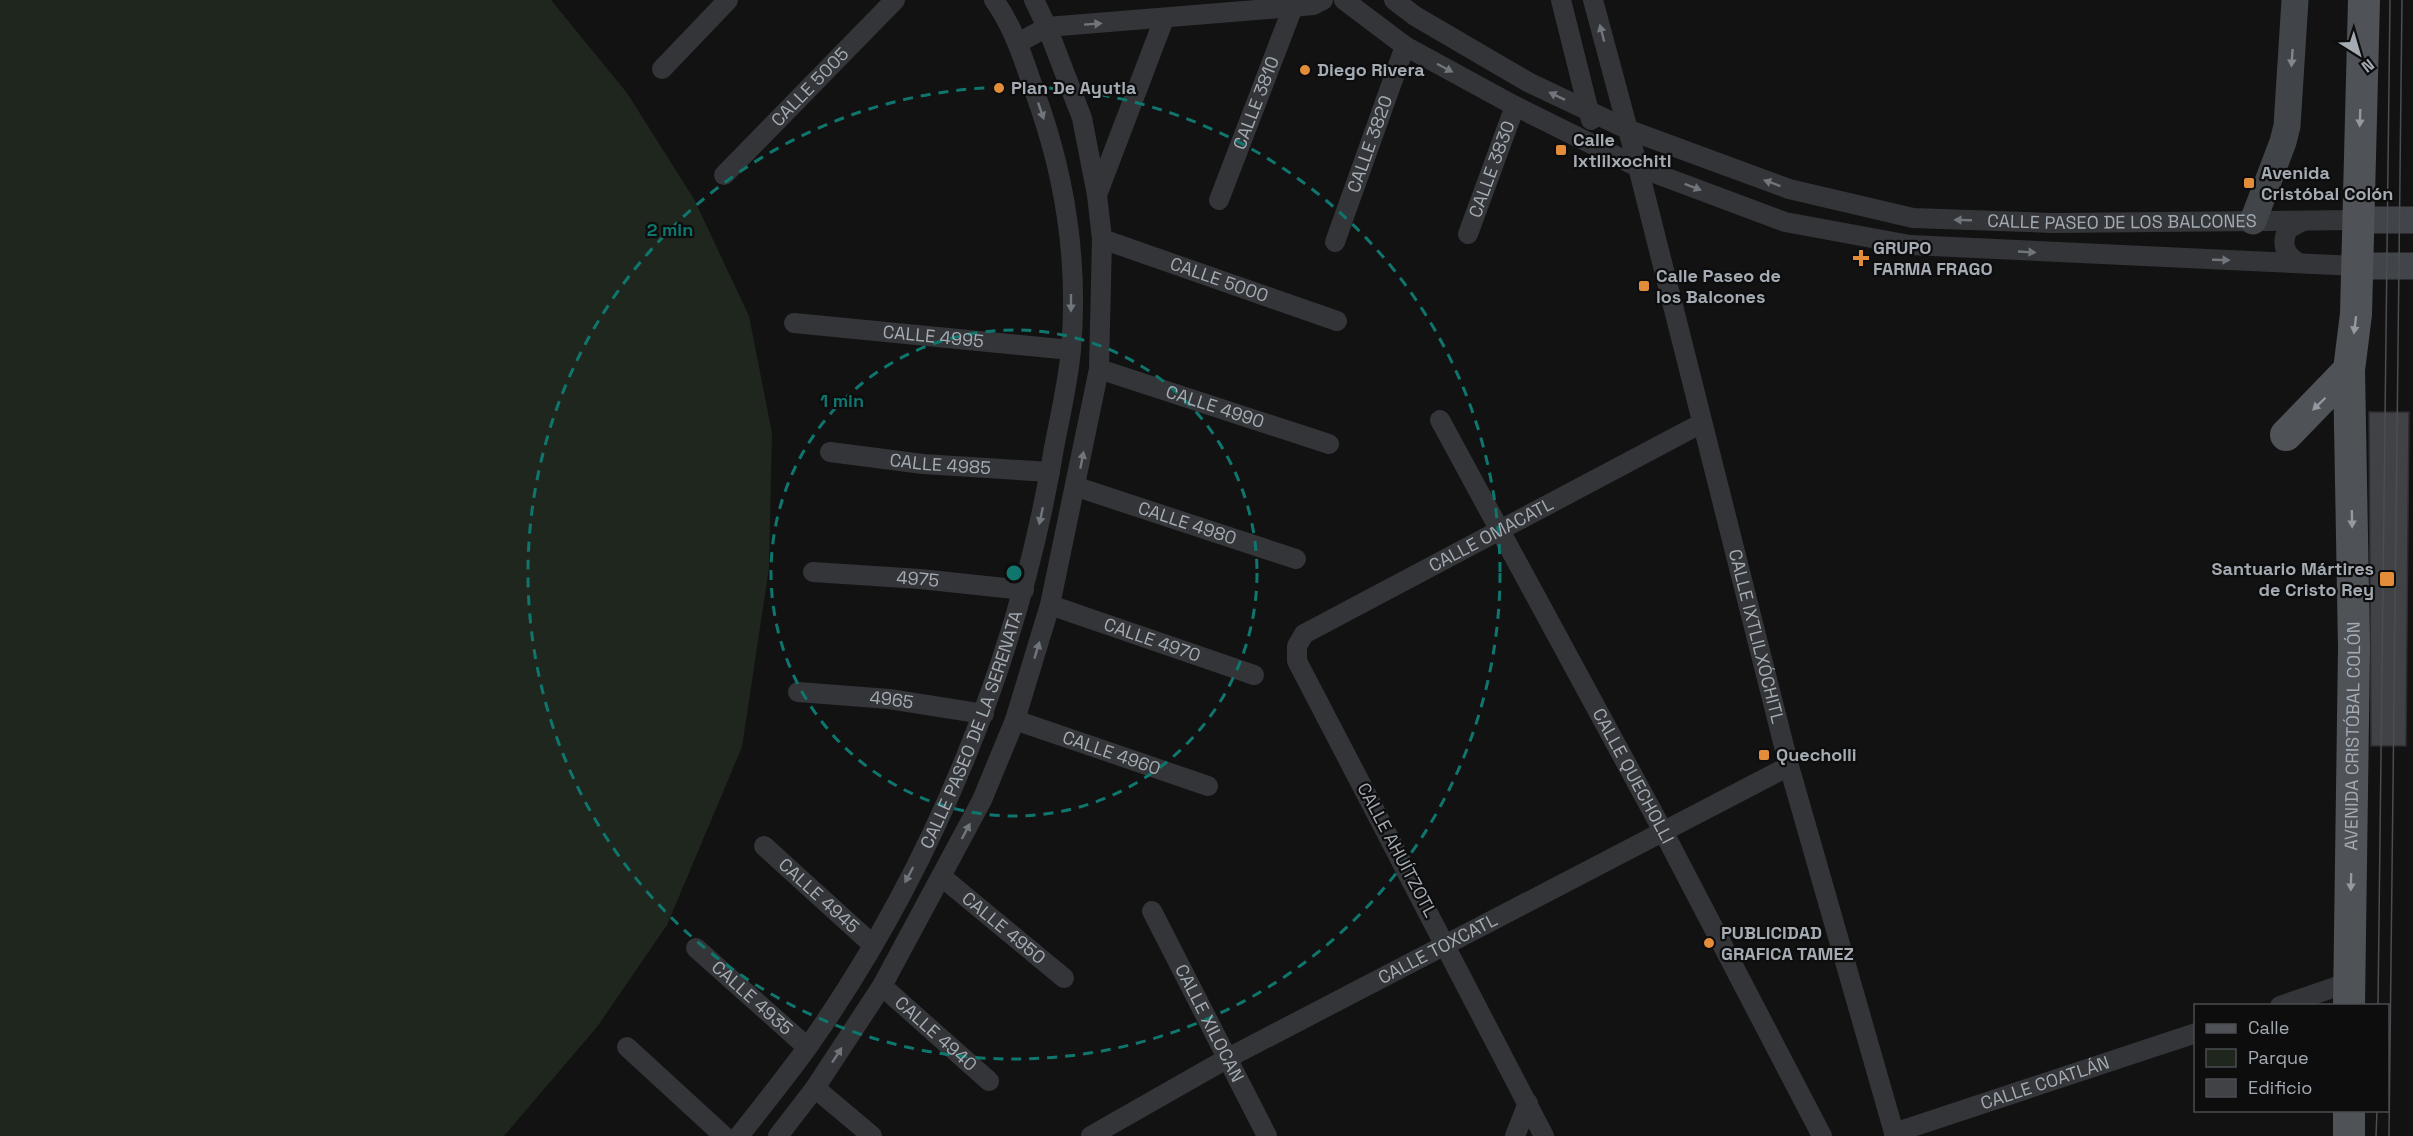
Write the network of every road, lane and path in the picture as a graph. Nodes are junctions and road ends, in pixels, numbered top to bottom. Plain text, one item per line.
1 (728, 0) edge
2 (895, 0) edge
3 (1034, 0) edge
4 (1323, 0) edge
5 (1344, 0) edge
6 (1395, 0) edge
7 (1562, 0) edge
8 (1593, 0) edge
9 (2295, 0) edge
10 (2364, 0) edge
11 (1000, 2) edge
12 (1293, 7) junction
13 (1164, 19) junction
14 (1047, 27) junction
15 (1018, 43) junction
16 (1405, 46) junction
17 (662, 69) dead end
18 (1515, 106) junction
19 (1589, 112) junction
20 (1629, 130) junction
21 (1599, 148) junction
22 (1638, 167) junction
23 (724, 174) dead end
24 (1097, 195) junction
25 (1219, 200) dead end
26 (2357, 220) junction
27 (2413, 220) edge
28 (2253, 221) junction
29 (2303, 221) junction
30 (1468, 234) dead end
31 (1102, 239) junction
32 (1335, 242) dead end
33 (2299, 262) junction
34 (2357, 266) junction
35 (2413, 266) edge
36 (1337, 321) dead end
37 (794, 323) dead end
38 (1071, 350) junction
39 (1099, 369) junction
40 (2349, 370) junction
41 (1440, 420) dead end
42 (1702, 423) junction
43 (2286, 435) dead end
44 (1329, 444) dead end
45 (830, 452) dead end
46 (1050, 472) junction
47 (1077, 487) junction
48 (1500, 531) junction
49 (1296, 559) dead end
50 (813, 572) dead end
51 (1024, 590) junction
52 (1050, 605) junction
53 (1297, 661) joint
54 (1254, 675) dead end
55 (798, 692) dead end
56 (984, 714) junction
57 (1015, 720) junction
58 (1789, 766) junction
59 (1208, 786) dead end
60 (1663, 831) junction
61 (764, 846) dead end
62 (942, 877) junction
63 (1152, 911) dead end
64 (1446, 943) junction
65 (873, 945) junction
66 (696, 948) dead end
67 (1064, 978) dead end
68 (882, 986) junction
69 (2350, 994) edge
70 (2286, 1004) edge
71 (2194, 1034) edge
72 (627, 1047) dead end
73 (807, 1047) junction
74 (1228, 1058) junction
75 (989, 1082) dead end
76 (815, 1088) junction
77 (1528, 1103) junction
78 (2349, 1112) edge
79 (1895, 1135) edge
80 (724, 1136) edge
81 (739, 1136) edge
82 (778, 1136) edge
83 (872, 1136) edge
84 (1091, 1136) edge
85 (1267, 1136) edge
86 (1515, 1136) edge
87 (1544, 1136) edge
88 (1822, 1136) edge
89 (2349, 1136) edge

1 - 17 street
2 - 23 street, CALLE 5005
3 - 14 street, CALLE PASEO DE LA SERENATA
4 - 12 street
5 - 16 street, CALLE PASEO DE LOS BALCONES
19 -> 6 street, CALLE PASEO DE LOS BALCONES
7 - 19 street
20 -> 8 street, CALLE IXTLILXÓCHITL
9 -> 28 street
10 -> 26 main road, AVENIDA CRISTÓBAL COLÓN
11 - 15 street, CALLE PASEO DE LA SERENATA
12 - 13 street
12 - 25 street, CALLE 3810
14 -> 13 street
13 - 24 street
14 - 15 street
14 - 24 street, CALLE PASEO DE LA SERENATA
15 -> 38 street, CALLE PASEO DE LA SERENATA
16 -> 18 street, CALLE PASEO DE LOS BALCONES
16 - 32 street, CALLE 3820
18 - 21 street, CALLE PASEO DE LOS BALCONES
18 - 30 street, CALLE 3830
19 - 20 street, CALLE PASEO DE LOS BALCONES
19 - 21 street
20 - 22 street, CALLE IXTLILXÓCHITL
28 -> 20 street, CALLE PASEO DE LOS BALCONES
21 - 22 street, CALLE PASEO DE LOS BALCONES
22 -> 33 street, CALLE PASEO DE LOS BALCONES
22 - 42 street, CALLE IXTLILXÓCHITL
24 - 31 street, CALLE PASEO DE LA SERENATA
26 - 27 street, CALLE PASEO DE LOS BALCONES
26 - 29 street, CALLE PASEO DE LOS BALCONES
26 - 34 main road, AVENIDA CRISTÓBAL COLÓN
28 - 29 street, CALLE PASEO DE LOS BALCONES
29 - 33 street
31 - 36 street, CALLE 5000
31 - 39 street, CALLE PASEO DE LA SERENATA
33 - 34 street, CALLE PASEO DE LOS BALCONES
34 - 35 street, CALLE PASEO DE LOS BALCONES
34 -> 40 main road, AVENIDA CRISTÓBAL COLÓN
37 - 38 street, CALLE 4995
38 - 46 street, CALLE PASEO DE LA SERENATA
39 - 44 street, CALLE 4990
47 -> 39 street, CALLE PASEO DE LA SERENATA
40 -> 43 main road
40 -> 69 main road, AVENIDA CRISTÓBAL COLÓN
41 - 48 street, CALLE QUECHOLLI
42 - 48 street, CALLE OMACATL
42 - 58 street, CALLE IXTLILXÓCHITL
45 - 46 street, CALLE 4985
46 -> 51 street, CALLE PASEO DE LA SERENATA
47 - 49 street, CALLE 4980
47 - 52 street, CALLE PASEO DE LA SERENATA
48 - 53 street, CALLE OMACATL
48 - 60 street, CALLE QUECHOLLI
50 - 51 street, 4975
51 - 56 street, CALLE PASEO DE LA SERENATA
52 - 54 street, CALLE 4970
57 -> 52 street, CALLE PASEO DE LA SERENATA
53 - 64 street, CALLE AHUÍTZOTL
55 - 56 street, 4965
56 -> 65 street, CALLE PASEO DE LA SERENATA
57 - 59 street, CALLE 4960
62 -> 57 street, CALLE PASEO DE LA SERENATA
58 - 60 street, CALLE TOXCATL
58 - 79 street, CALLE IXTLILXÓCHITL
60 - 64 street, CALLE TOXCATL
60 - 88 street, CALLE QUECHOLLI
61 - 65 street, CALLE 4945
62 - 67 street, CALLE 4950
62 - 68 street, CALLE PASEO DE LA SERENATA
63 - 74 street, CALLE XILOCAN
64 - 74 street, CALLE TOXCATL
64 - 77 street, CALLE AHUÍTZOTL
65 - 73 street, CALLE PASEO DE LA SERENATA
66 - 73 street, CALLE 4935
68 - 75 street, CALLE 4940
76 -> 68 street, CALLE PASEO DE LA SERENATA
69 - 70 street
71 - 79 street, CALLE COATLÁN
72 - 80 street
73 - 81 street, CALLE PASEO DE LA SERENATA
74 - 84 street, CALLE TOXCATL
74 - 85 street, CALLE XILOCAN
76 - 82 street, CALLE PASEO DE LA SERENATA
76 - 83 street
77 - 86 street
77 - 87 street, CALLE AHUÍTZOTL
78 - 89 main road

